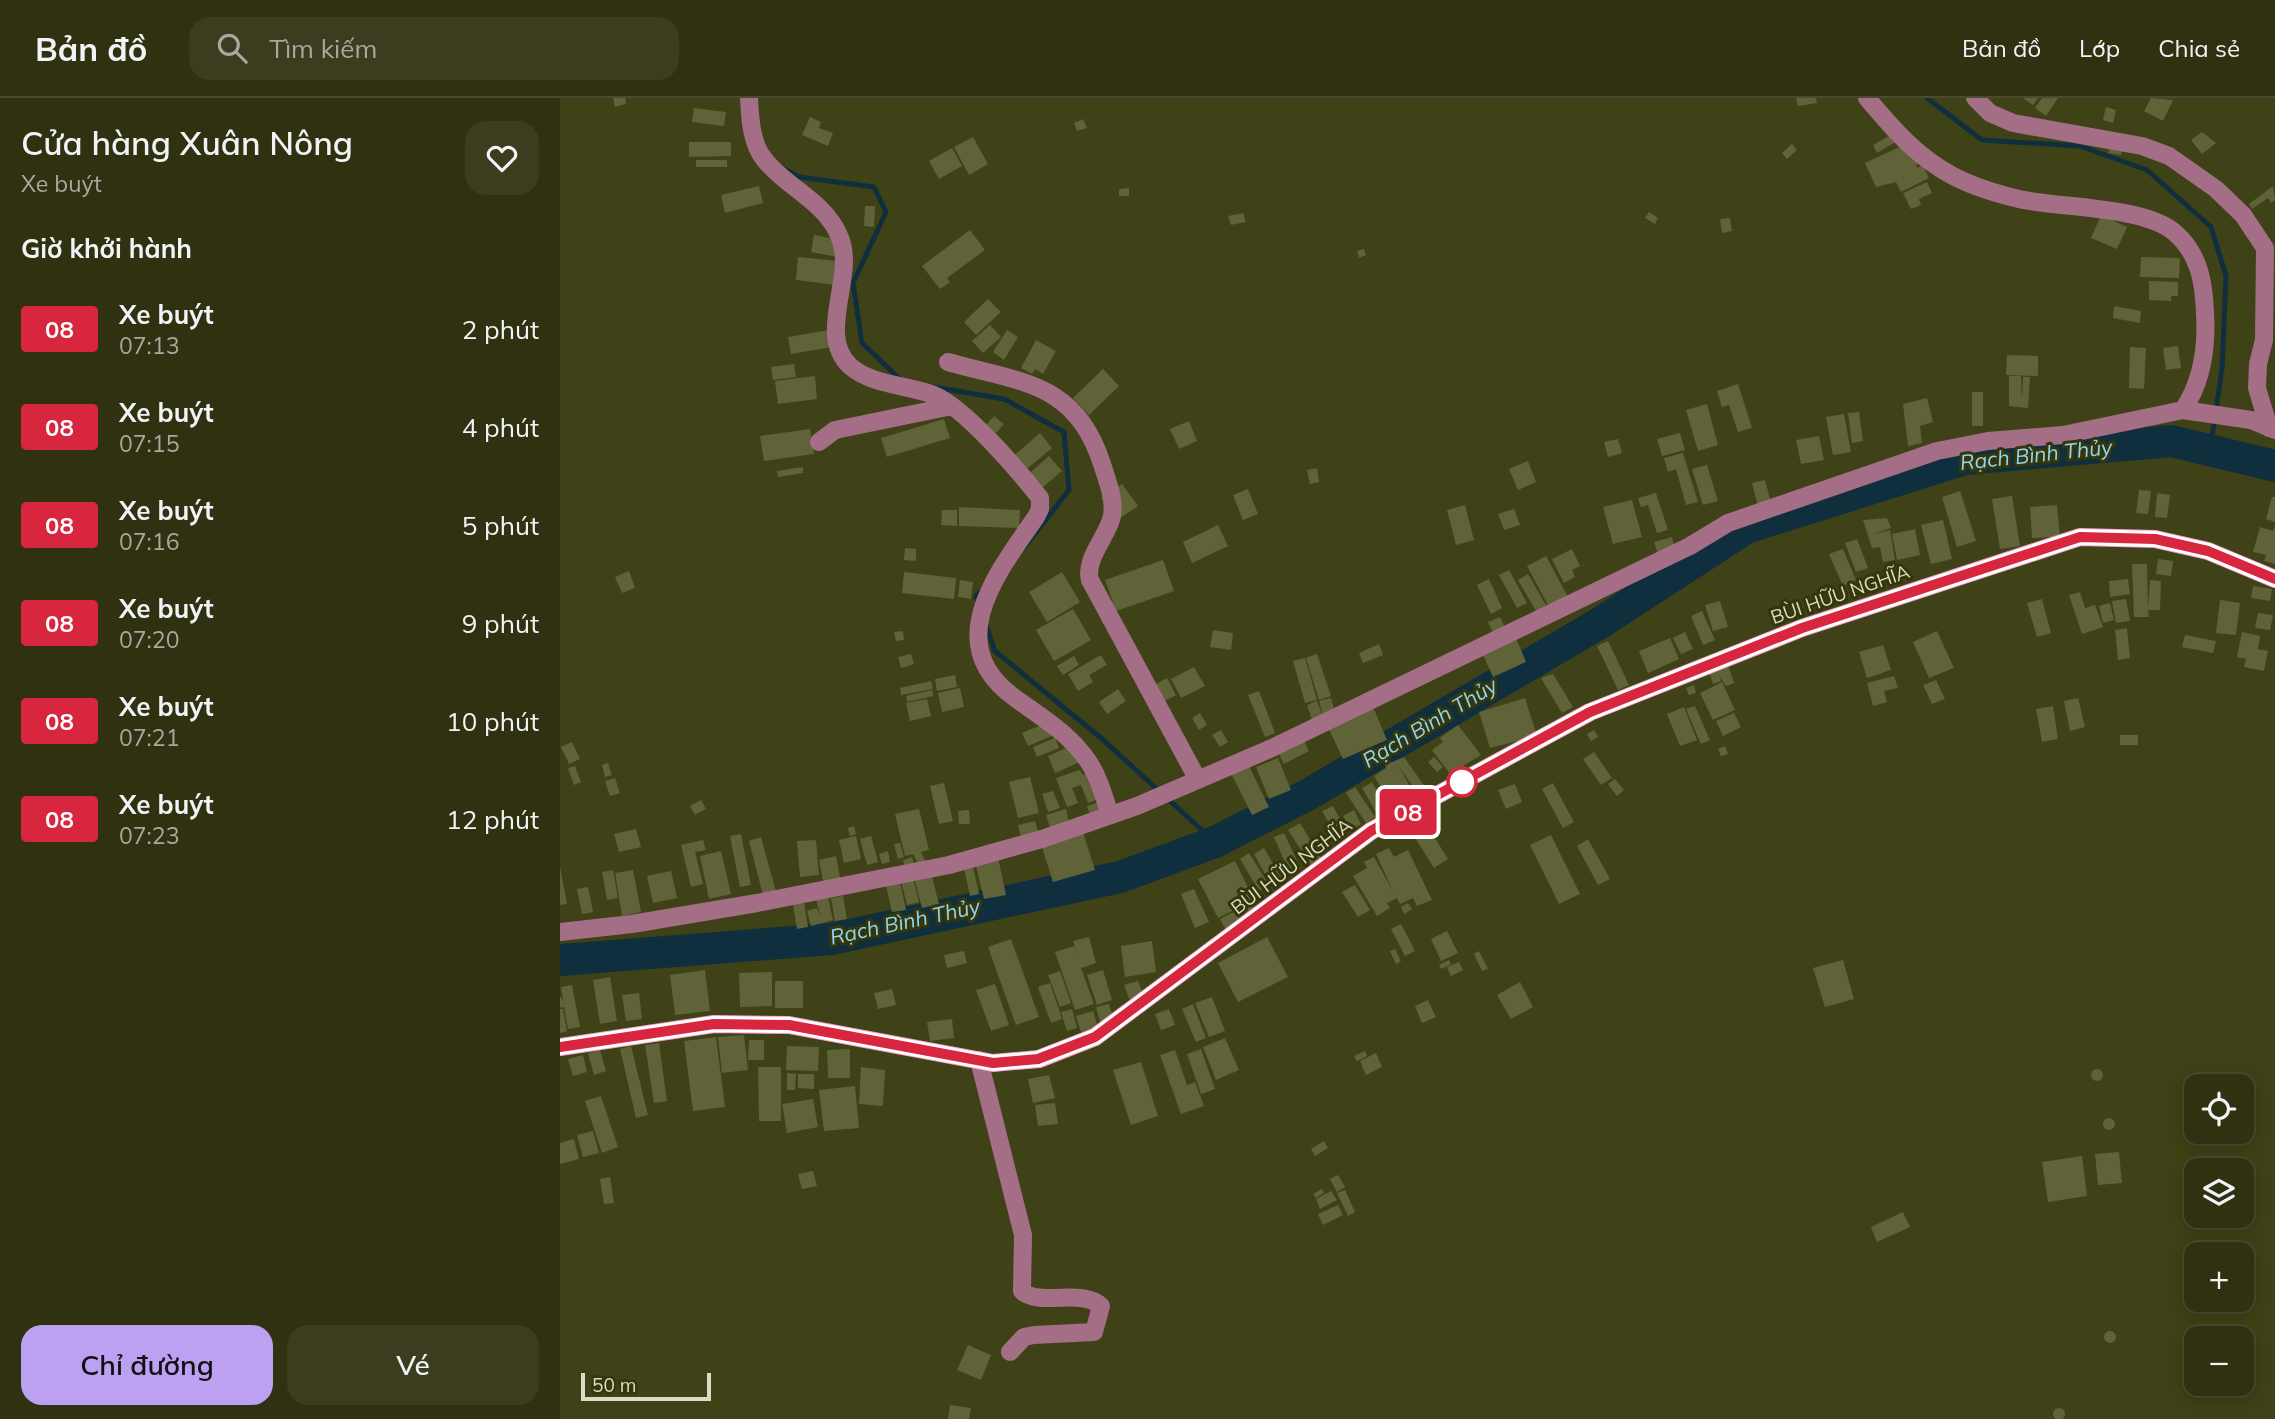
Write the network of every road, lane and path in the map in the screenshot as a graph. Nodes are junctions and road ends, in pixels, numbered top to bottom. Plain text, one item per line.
1 (749, 98) edge
2 (1867, 98) edge
3 (1975, 98) edge
4 (948, 362) dead end
5 (952, 405) junction
6 (2183, 410) junction
7 (2272, 429) edge
8 (819, 442) dead end
9 (2275, 579) edge
10 (1198, 780) junction
11 (1110, 815) junction
12 (560, 932) edge
13 (560, 1047) edge
14 (979, 1060) junction
15 (1010, 1352) dead end

1 - 5 street
2 - 6 street
3 - 7 street
4 - 10 street
5 - 8 street
5 - 11 street
6 - 7 street
6 - 10 street
9 - 14 main road, BÙI HỮU NGHĨA
10 - 11 street
11 - 12 street
13 - 14 main road, BÙI HỮU NGHĨA
14 - 15 street

